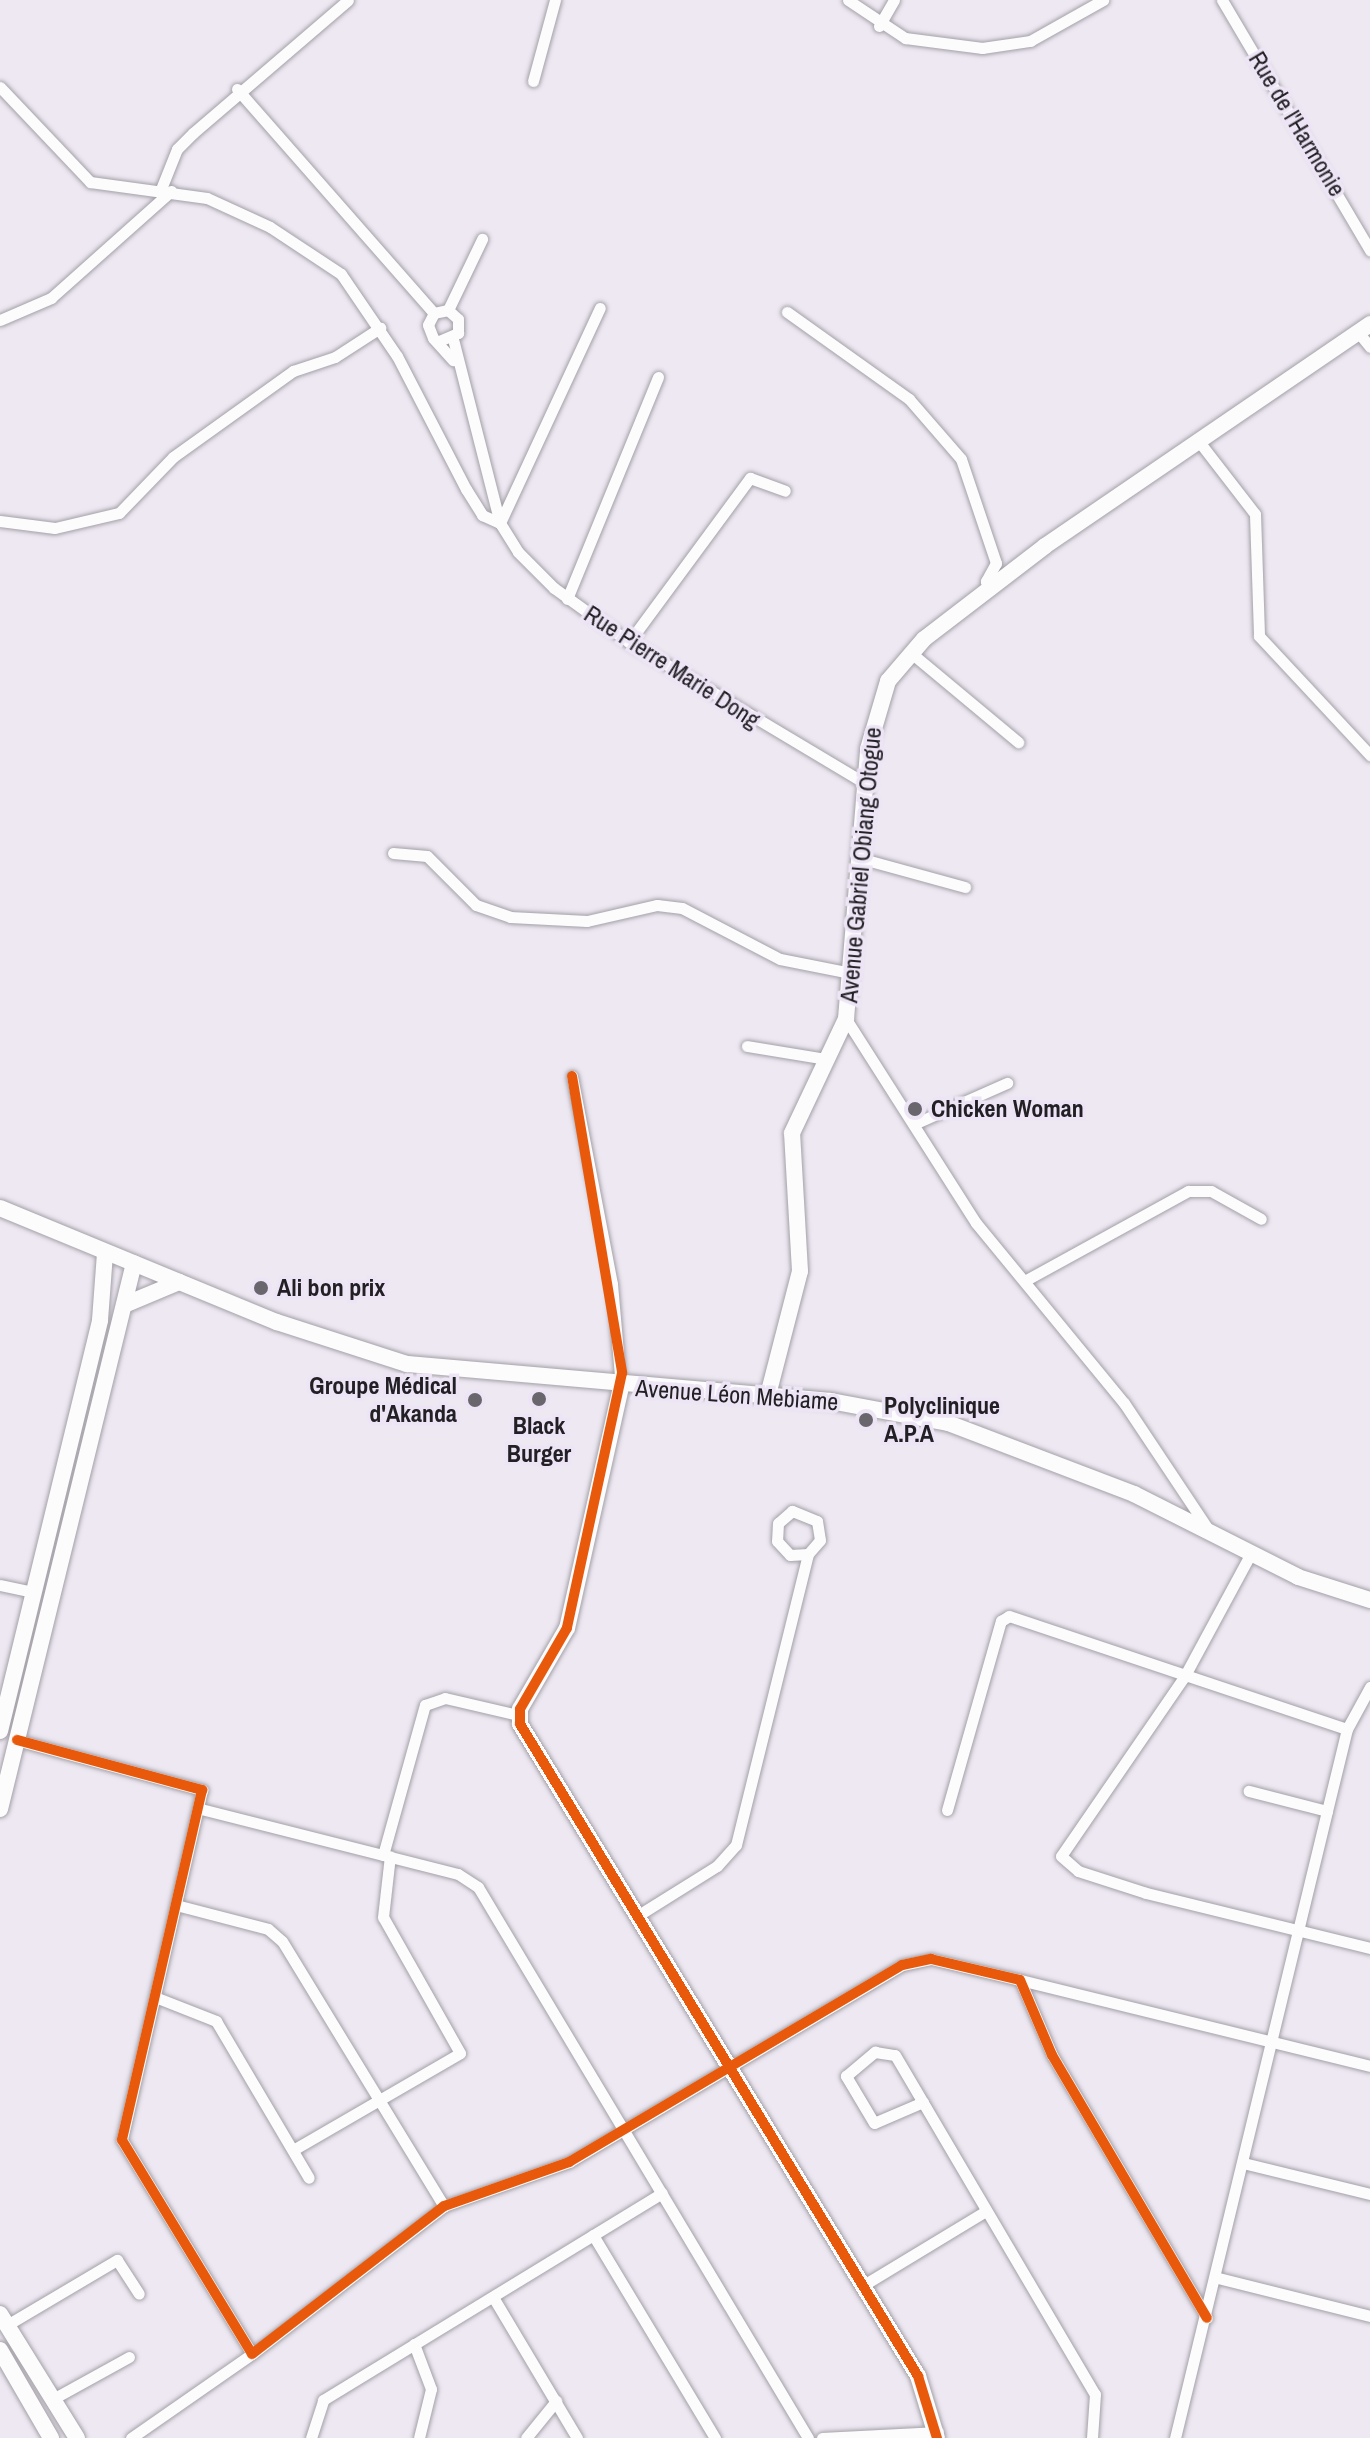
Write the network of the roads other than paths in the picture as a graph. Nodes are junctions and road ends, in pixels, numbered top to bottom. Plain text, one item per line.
1 (348, 0) edge
2 (555, 0) edge
3 (848, 0) edge
4 (894, 0) edge
5 (1103, 0) edge
6 (1222, 0) edge
7 (879, 26) junction
8 (533, 81) dead end
9 (0, 87) edge
10 (237, 89) junction
11 (166, 190) junction
12 (482, 239) dead end
13 (1370, 250) edge
14 (600, 308) dead end
15 (448, 310) junction
16 (787, 312) dead end
17 (434, 313) junction
18 (0, 320) edge
19 (380, 328) junction
20 (1364, 328) edge
21 (453, 339) junction
22 (439, 341) junction
23 (1370, 347) edge
24 (453, 360) junction
25 (658, 377) dead end
26 (1197, 439) junction
27 (785, 491) dead end
28 (0, 521) edge
29 (500, 523) junction
30 (991, 587) junction
31 (567, 599) junction
32 (629, 642) junction
33 (910, 652) junction
34 (1018, 742) dead end
35 (1370, 755) edge
36 (866, 784) junction
37 (393, 853) dead end
38 (859, 858) junction
39 (965, 887) dead end
40 (851, 973) junction
41 (846, 1019) junction
42 (747, 1046) dead end
43 (826, 1059) junction
44 (572, 1076) dead end
45 (1007, 1083) dead end
46 (914, 1124) junction
47 (0, 1208) edge
48 (1261, 1219) dead end
49 (105, 1253) junction
50 (134, 1263) junction
51 (1028, 1279) junction
52 (179, 1282) junction
53 (124, 1305) junction
54 (621, 1387) junction
55 (768, 1395) junction
56 (1208, 1530) junction
57 (808, 1554) junction
58 (1250, 1555) junction
59 (0, 1585) edge
60 (34, 1592) junction
61 (1370, 1600) edge
62 (1184, 1677) junction
63 (1370, 1687) edge
64 (518, 1715) junction
65 (1347, 1729) junction
66 (0, 1731) edge
67 (17, 1740) junction
68 (1249, 1791) dead end
69 (0, 1809) edge
70 (201, 1809) junction
71 (947, 1810) dead end
72 (1327, 1811) junction
73 (386, 1856) junction
74 (176, 1905) junction
75 (637, 1916) junction
76 (1303, 1929) junction
77 (1370, 1948) edge
78 (1020, 1980) junction
79 (155, 1997) junction
80 (1273, 2045) junction
81 (1370, 2066) edge
82 (729, 2068) junction
83 (380, 2102) junction
84 (923, 2102) junction
85 (624, 2126) junction
86 (293, 2150) junction
87 (1247, 2164) junction
88 (309, 2178) dead end
89 (662, 2193) junction
90 (1370, 2194) edge
91 (444, 2206) junction
92 (986, 2211) junction
93 (593, 2235) junction
94 (1218, 2278) junction
95 (862, 2286) junction
96 (139, 2294) dead end
97 (493, 2297) junction
98 (1370, 2316) edge
99 (1207, 2318) junction
100 (3, 2319) edge
101 (414, 2344) junction
102 (0, 2350) edge
103 (252, 2354) junction
104 (129, 2357) dead end
105 (51, 2400) junction
106 (556, 2401) junction
107 (938, 2435) edge
108 (51, 2438) edge
109 (77, 2438) edge
110 (131, 2438) edge
111 (311, 2438) edge
112 (419, 2438) edge
113 (526, 2438) edge
114 (577, 2438) edge
115 (715, 2438) edge
116 (808, 2438) edge
117 (822, 2438) edge
118 (1092, 2438) edge
119 (1175, 2438) edge

1 - 10 street
2 - 8 street
3 - 7 street
4 - 7 street
5 - 7 street
6 - 13 street, Rue de l'Harmonie
9 - 11 street, Rue Pierre Marie Dong
10 - 11 street
10 - 17 street
11 - 18 street
11 - 19 street, Rue Pierre Marie Dong
12 - 15 street
14 - 29 street
15 - 17 street
15 - 21 street
16 - 30 street
17 - 22 street
19 - 28 street
19 - 29 street, Rue Pierre Marie Dong
20 - 23 street
20 - 26 street, Avenue Gabriel Obiang Otogue
21 - 22 street
21 - 24 street
22 - 24 street
24 - 29 street
25 - 31 street
26 - 30 street, Avenue Gabriel Obiang Otogue
26 - 35 street
27 - 32 street
29 - 31 street, Rue Pierre Marie Dong
30 - 33 street, Avenue Gabriel Obiang Otogue
31 - 32 street, Rue Pierre Marie Dong
32 - 36 street, Rue Pierre Marie Dong
33 - 34 street
33 - 36 street, Avenue Gabriel Obiang Otogue
36 - 38 street, Avenue Gabriel Obiang Otogue
37 - 40 street
38 - 39 street
38 - 40 street, Avenue Gabriel Obiang Otogue
40 - 41 street, Avenue Gabriel Obiang Otogue
41 - 43 street, Avenue Gabriel Obiang Otogue
41 - 46 street
42 - 43 street
43 - 55 street, Avenue Gabriel Obiang Otogue
44 - 54 street
45 - 46 street
46 - 51 street
47 - 49 street, Avenue Léon Mebiame
48 - 51 street
49 - 50 street, Avenue Léon Mebiame
49 - 60 street
50 - 52 street, Avenue Léon Mebiame
50 - 53 street
51 - 56 street
52 - 53 street
52 - 54 street, Avenue Léon Mebiame
53 - 67 street
54 - 55 street, Avenue Léon Mebiame
54 - 64 street
55 - 56 street, Avenue Léon Mebiame
56 - 58 street, Avenue Léon Mebiame
57 - 57 street
57 - 75 street
58 - 61 street, Avenue Léon Mebiame
58 - 62 street
59 - 60 street
60 - 66 street
62 - 65 street
62 - 71 street
62 - 76 street
63 - 65 street
64 - 73 street
64 - 75 street
65 - 72 street
67 - 69 street
67 - 70 street
68 - 72 street
70 - 73 street
70 - 74 street
72 - 76 street
73 - 83 street
73 - 85 street
74 - 79 street
74 - 83 street
75 - 82 street
76 - 77 street
76 - 80 street
78 - 80 street
78 - 82 street
78 - 99 street
79 - 86 street
79 - 103 street
80 - 81 street
80 - 87 street
82 - 85 street
82 - 95 street
83 - 86 street
83 - 91 street
84 - 84 street
84 - 92 street
85 - 89 street
85 - 91 street
86 - 88 street
87 - 90 street
87 - 94 street
89 - 93 street
89 - 116 street
91 - 103 street
92 - 95 street
92 - 118 street
93 - 97 street
93 - 115 street
94 - 98 street
94 - 99 street
95 - 107 street
96 - 100 street
97 - 101 street
97 - 106 street
99 - 119 street
100 - 105 street
101 - 111 street
101 - 112 street
102 - 108 street
103 - 110 street
104 - 105 street
105 - 109 street
106 - 113 street
106 - 114 street
107 - 117 street

